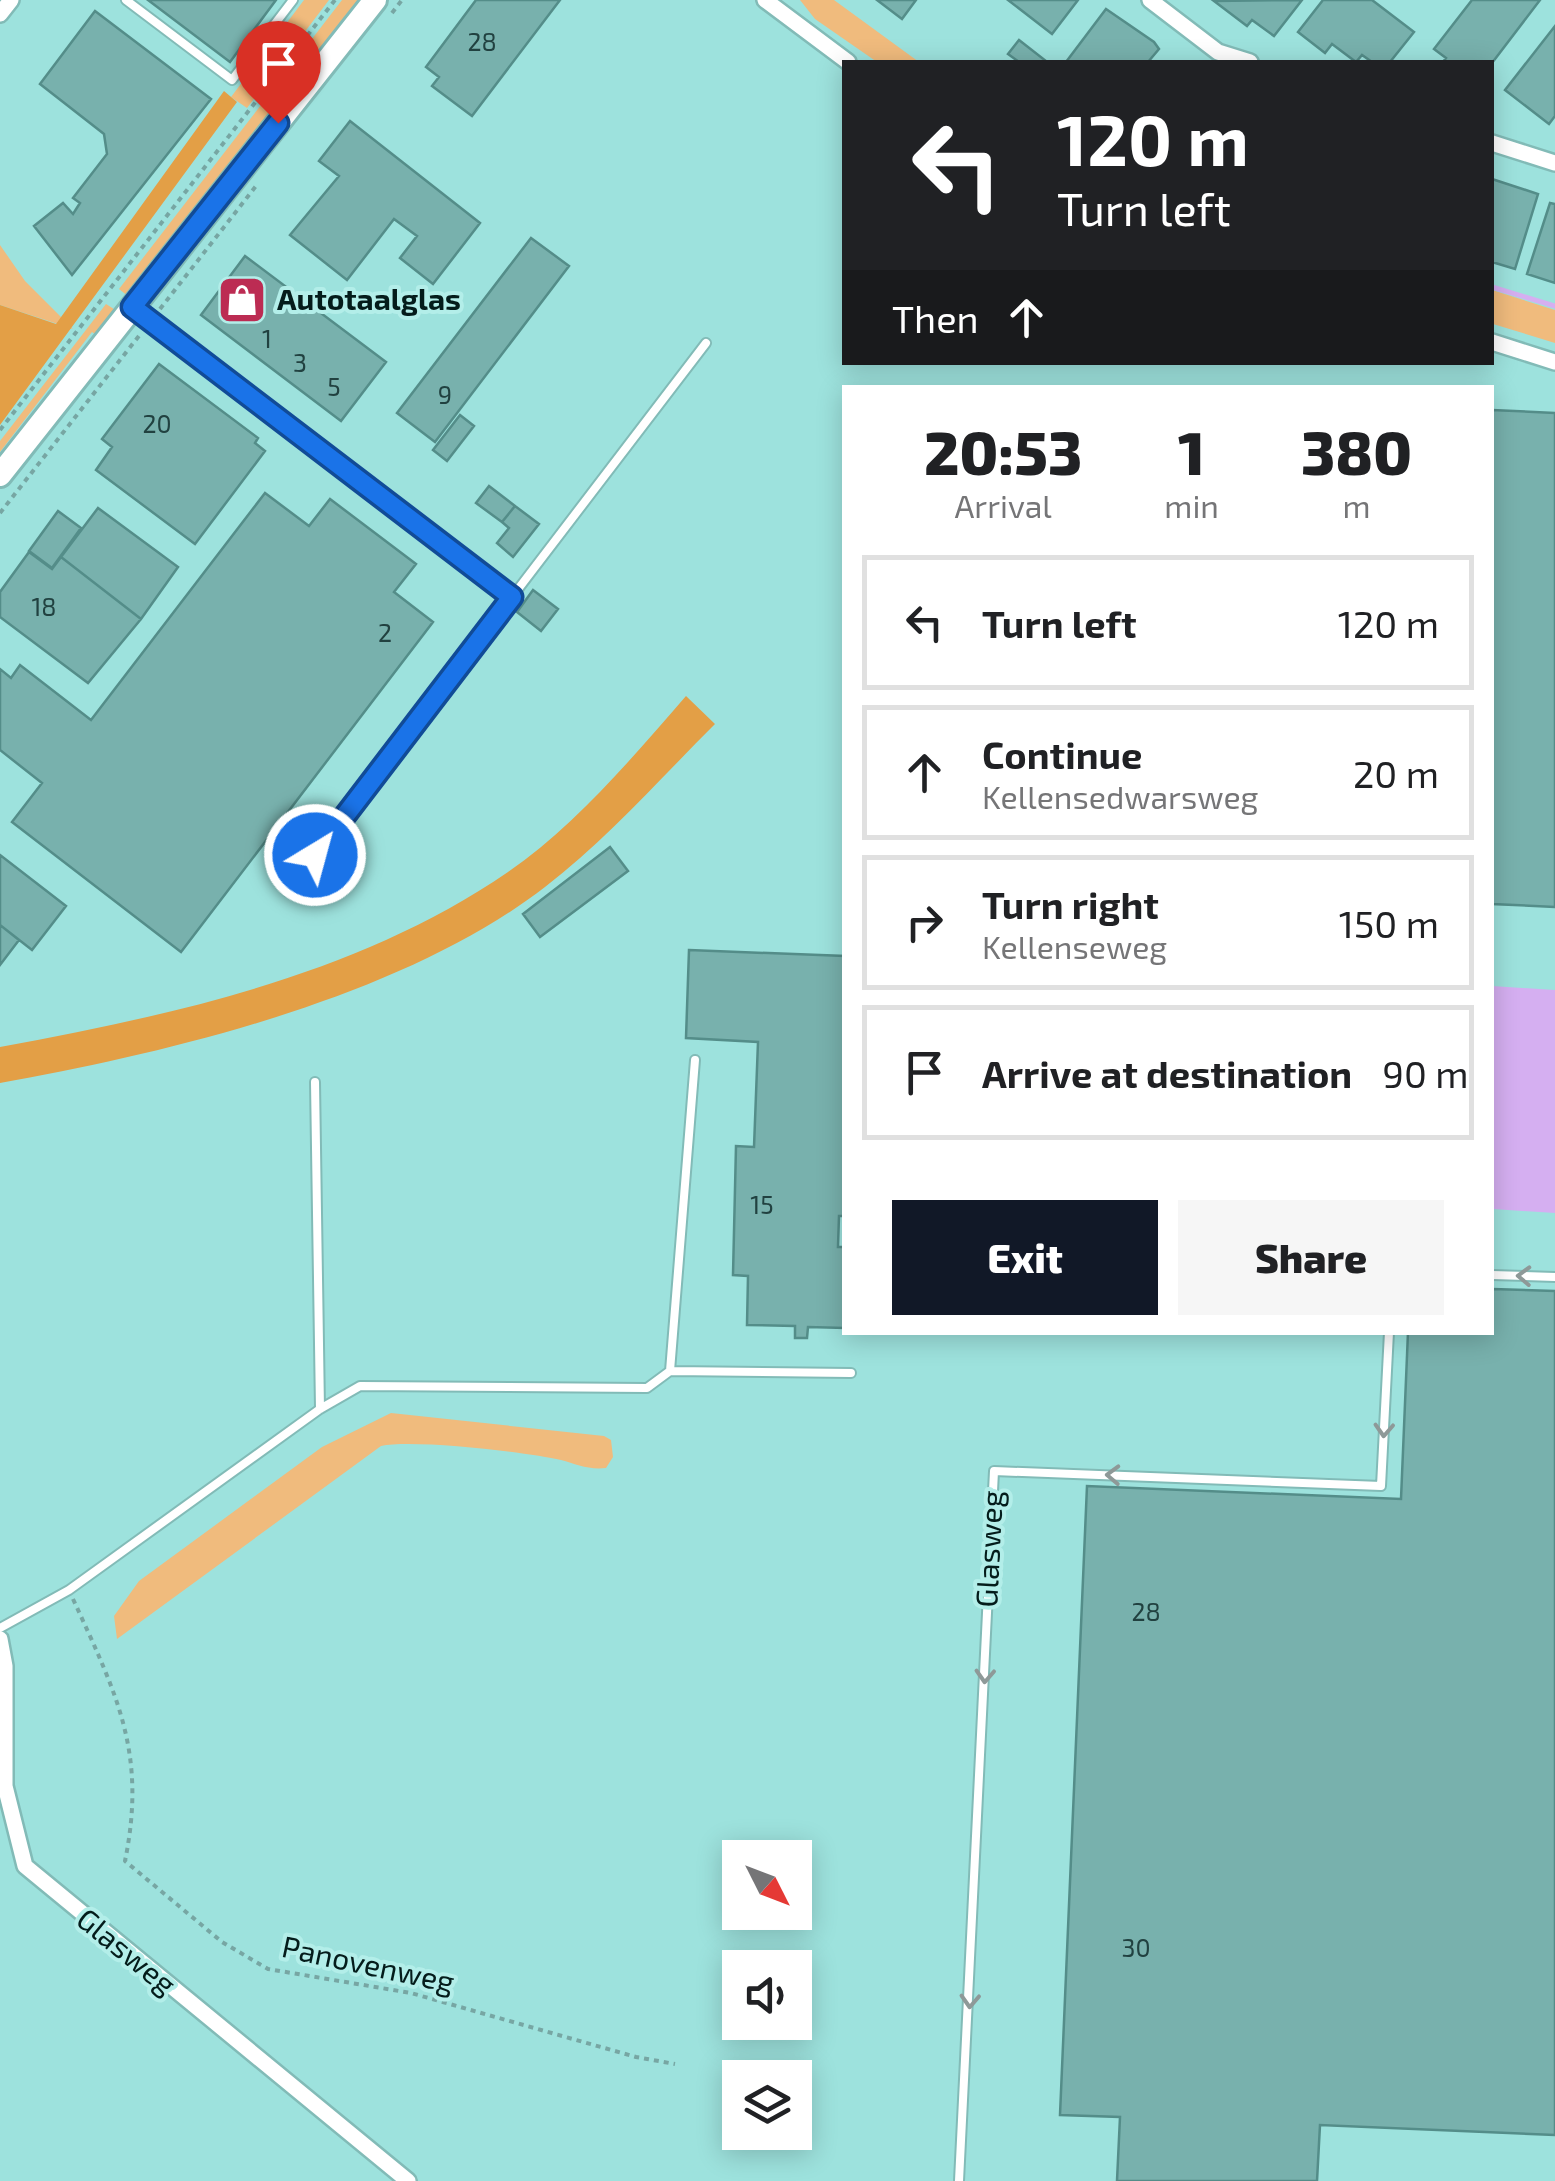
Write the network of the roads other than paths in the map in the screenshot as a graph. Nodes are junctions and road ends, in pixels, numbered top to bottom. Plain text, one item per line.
1 (11, 0) edge
2 (126, 0) edge
3 (292, 0) edge
4 (766, 0) edge
5 (1150, 0) edge
6 (382, 8) edge
7 (0, 14) edge
8 (845, 60) edge
9 (1244, 60) edge
10 (1494, 143) edge
11 (1555, 163) edge
12 (141, 314) junction
13 (706, 343) dead end
14 (1494, 343) edge
15 (1555, 362) edge
16 (0, 475) edge
17 (469, 565) joint
18 (512, 597) junction
19 (315, 855) dead end
20 (695, 1060) dead end
21 (316, 1082) dead end
22 (1494, 1275) edge
23 (1555, 1277) edge
24 (1389, 1335) edge
25 (670, 1371) junction
26 (851, 1374) dead end
27 (320, 1409) junction
28 (0, 1628) edge
29 (0, 1640) edge
30 (408, 2181) edge
31 (963, 2181) edge

1 - 7 street
2 - 3 lane
4 - 8 street
5 - 9 street
6 - 12 main road
10 - 11 street
12 - 16 main road
12 - 17 street
13 - 18 lane
14 - 15 street
17 - 18 lane
18 - 19 lane
20 - 25 lane
21 - 27 lane
23 -> 22 lane
24 -> 31 lane, Glasweg
25 - 26 lane
25 - 27 lane
27 - 28 lane
29 - 30 street, Glasweg

